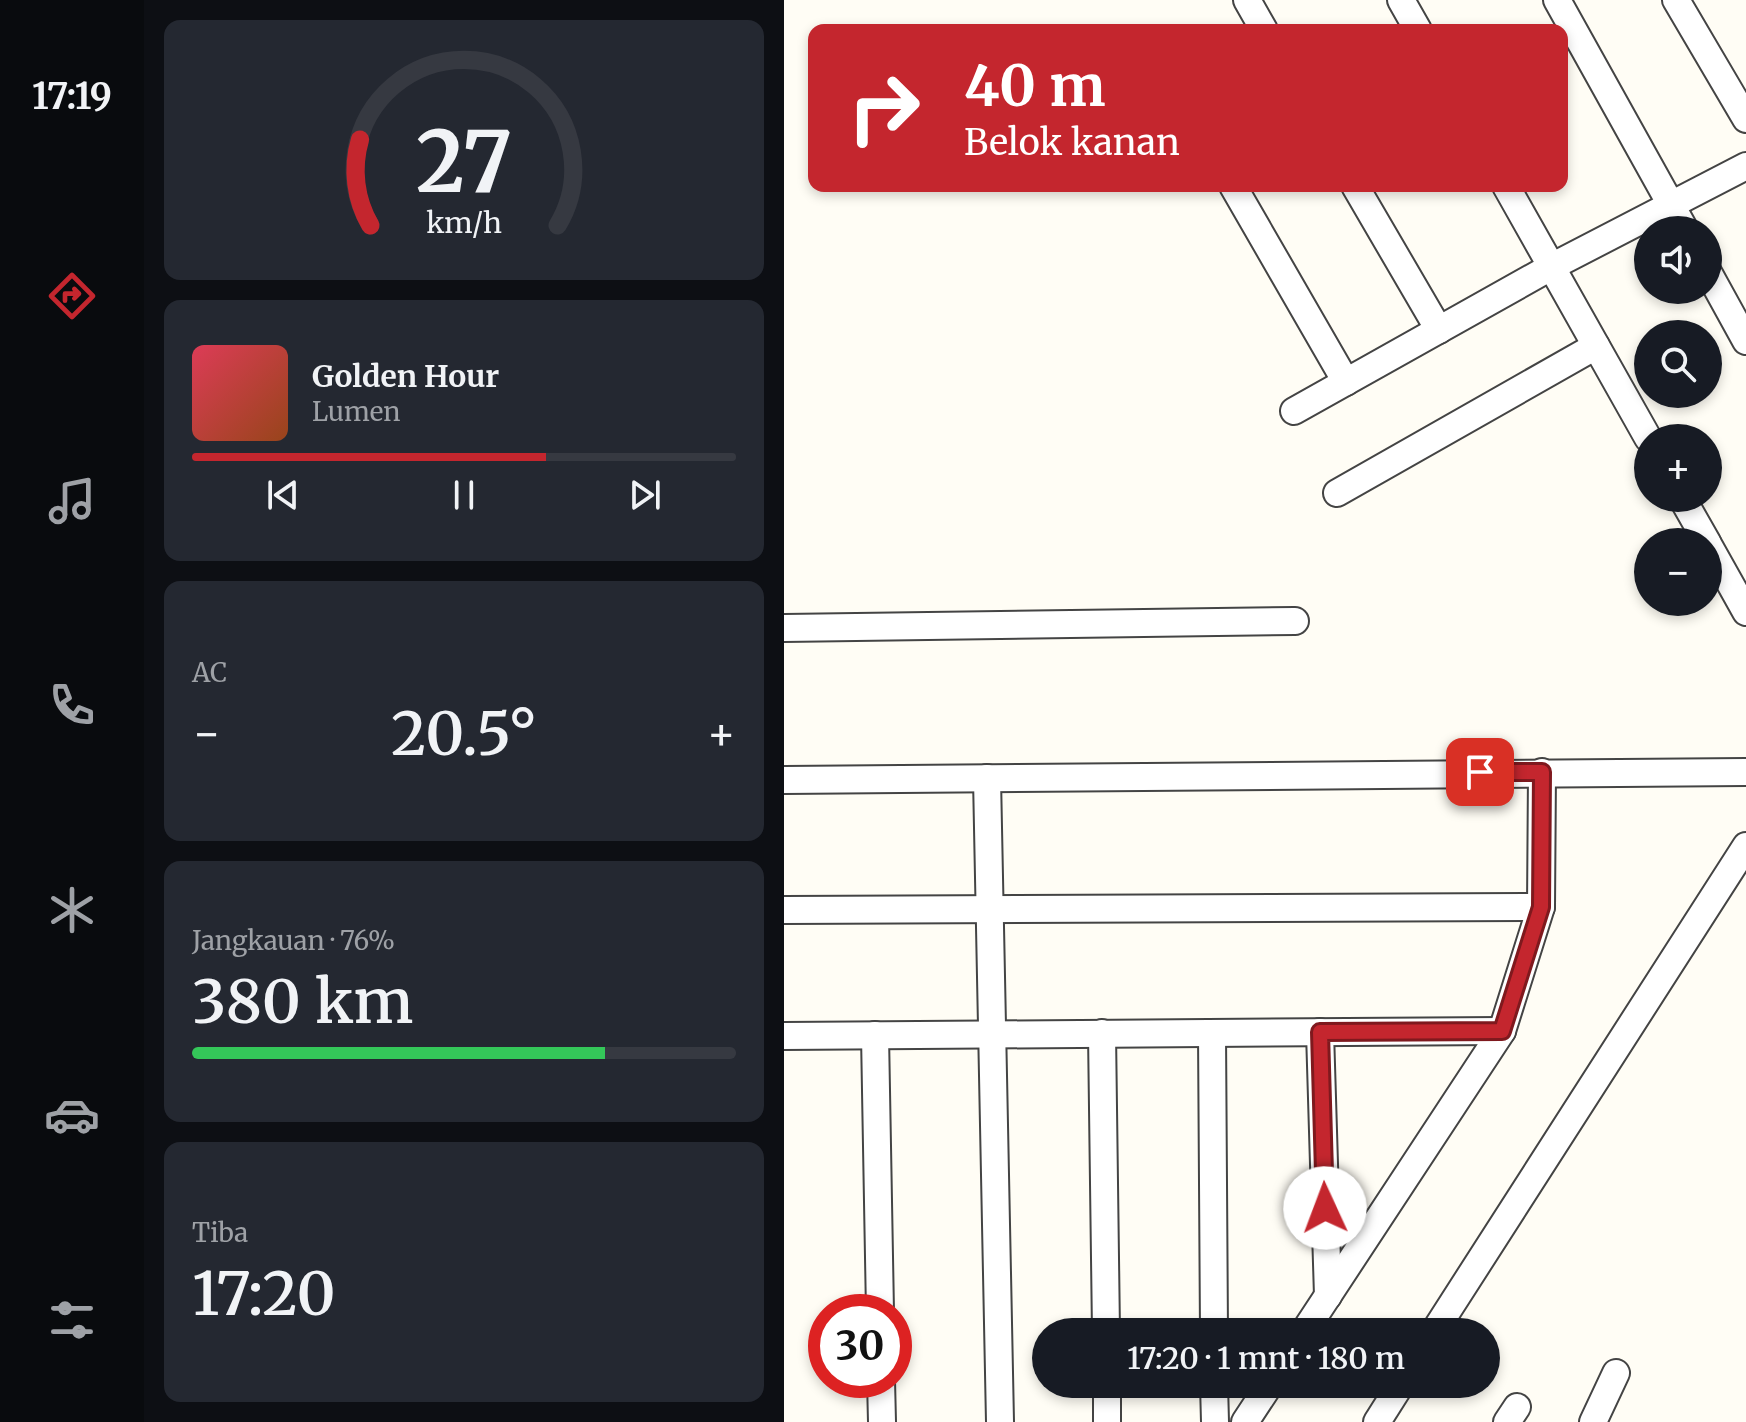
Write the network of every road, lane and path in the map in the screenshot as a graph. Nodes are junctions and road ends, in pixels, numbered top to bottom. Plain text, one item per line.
1 (1247, 0) edge
2 (1401, 0) edge
3 (1557, 0) edge
4 (1676, 0) edge
5 (1261, 24) edge
6 (1415, 24) edge
7 (1746, 119) edge
8 (1746, 166) edge
9 (1236, 192) edge
10 (1358, 192) edge
11 (1509, 192) edge
12 (1671, 205) junction
13 (1677, 216) edge
14 (1551, 267) junction
15 (1722, 297) edge
16 (1439, 330) junction
17 (1746, 341) edge
18 (1596, 346) junction
19 (1346, 382) junction
20 (1294, 411) dead end
21 (1640, 424) edge
22 (1337, 493) dead end
23 (1722, 570) edge
24 (1746, 612) edge
25 (1295, 621) dead end
26 (784, 628) edge
27 (1542, 772) junction
28 (1746, 772) edge
29 (987, 778) junction
30 (784, 780) edge
31 (1746, 846) edge
32 (1541, 907) junction
33 (990, 909) junction
34 (784, 910) edge
35 (1502, 1031) junction
36 (1320, 1032) junction
37 (1102, 1033) junction
38 (1212, 1033) junction
39 (875, 1035) junction
40 (992, 1035) junction
41 (784, 1036) edge
42 (880, 1294) edge
43 (1328, 1296) junction
44 (1106, 1318) edge
45 (1214, 1318) edge
46 (1313, 1318) edge
47 (1443, 1318) edge
48 (1616, 1373) dead end
49 (881, 1398) edge
50 (1107, 1398) edge
51 (1214, 1398) edge
52 (1261, 1398) edge
53 (1392, 1398) edge
54 (882, 1422) edge
55 (1000, 1422) edge
56 (1107, 1422) edge
57 (1215, 1422) edge
58 (1245, 1422) edge
59 (1377, 1422) edge
60 (1593, 1422) edge

1 - 5 street
2 - 6 street
3 - 12 street
4 - 7 street
8 - 12 street
9 - 19 street
10 - 16 street
11 - 14 street
12 - 13 street
12 - 14 street
14 - 16 street
14 - 18 street
15 - 17 street
16 - 19 street
18 - 21 street
18 - 22 street
19 - 20 street
23 - 24 street
25 - 26 street
27 - 28 street
27 - 29 street
27 - 32 street
29 - 30 street
29 - 33 street
31 - 47 street
32 - 33 street
32 - 35 street
33 - 34 street
33 - 40 street
35 - 36 street
35 - 43 street
36 - 38 street
36 - 43 street
37 - 38 street
37 - 40 street
37 - 44 street
38 - 45 street
39 - 40 street
39 - 41 street
39 - 42 street
40 - 55 street
43 - 46 street
48 - 60 street
49 - 54 street
50 - 56 street
51 - 57 street
52 - 58 street
53 - 59 street

